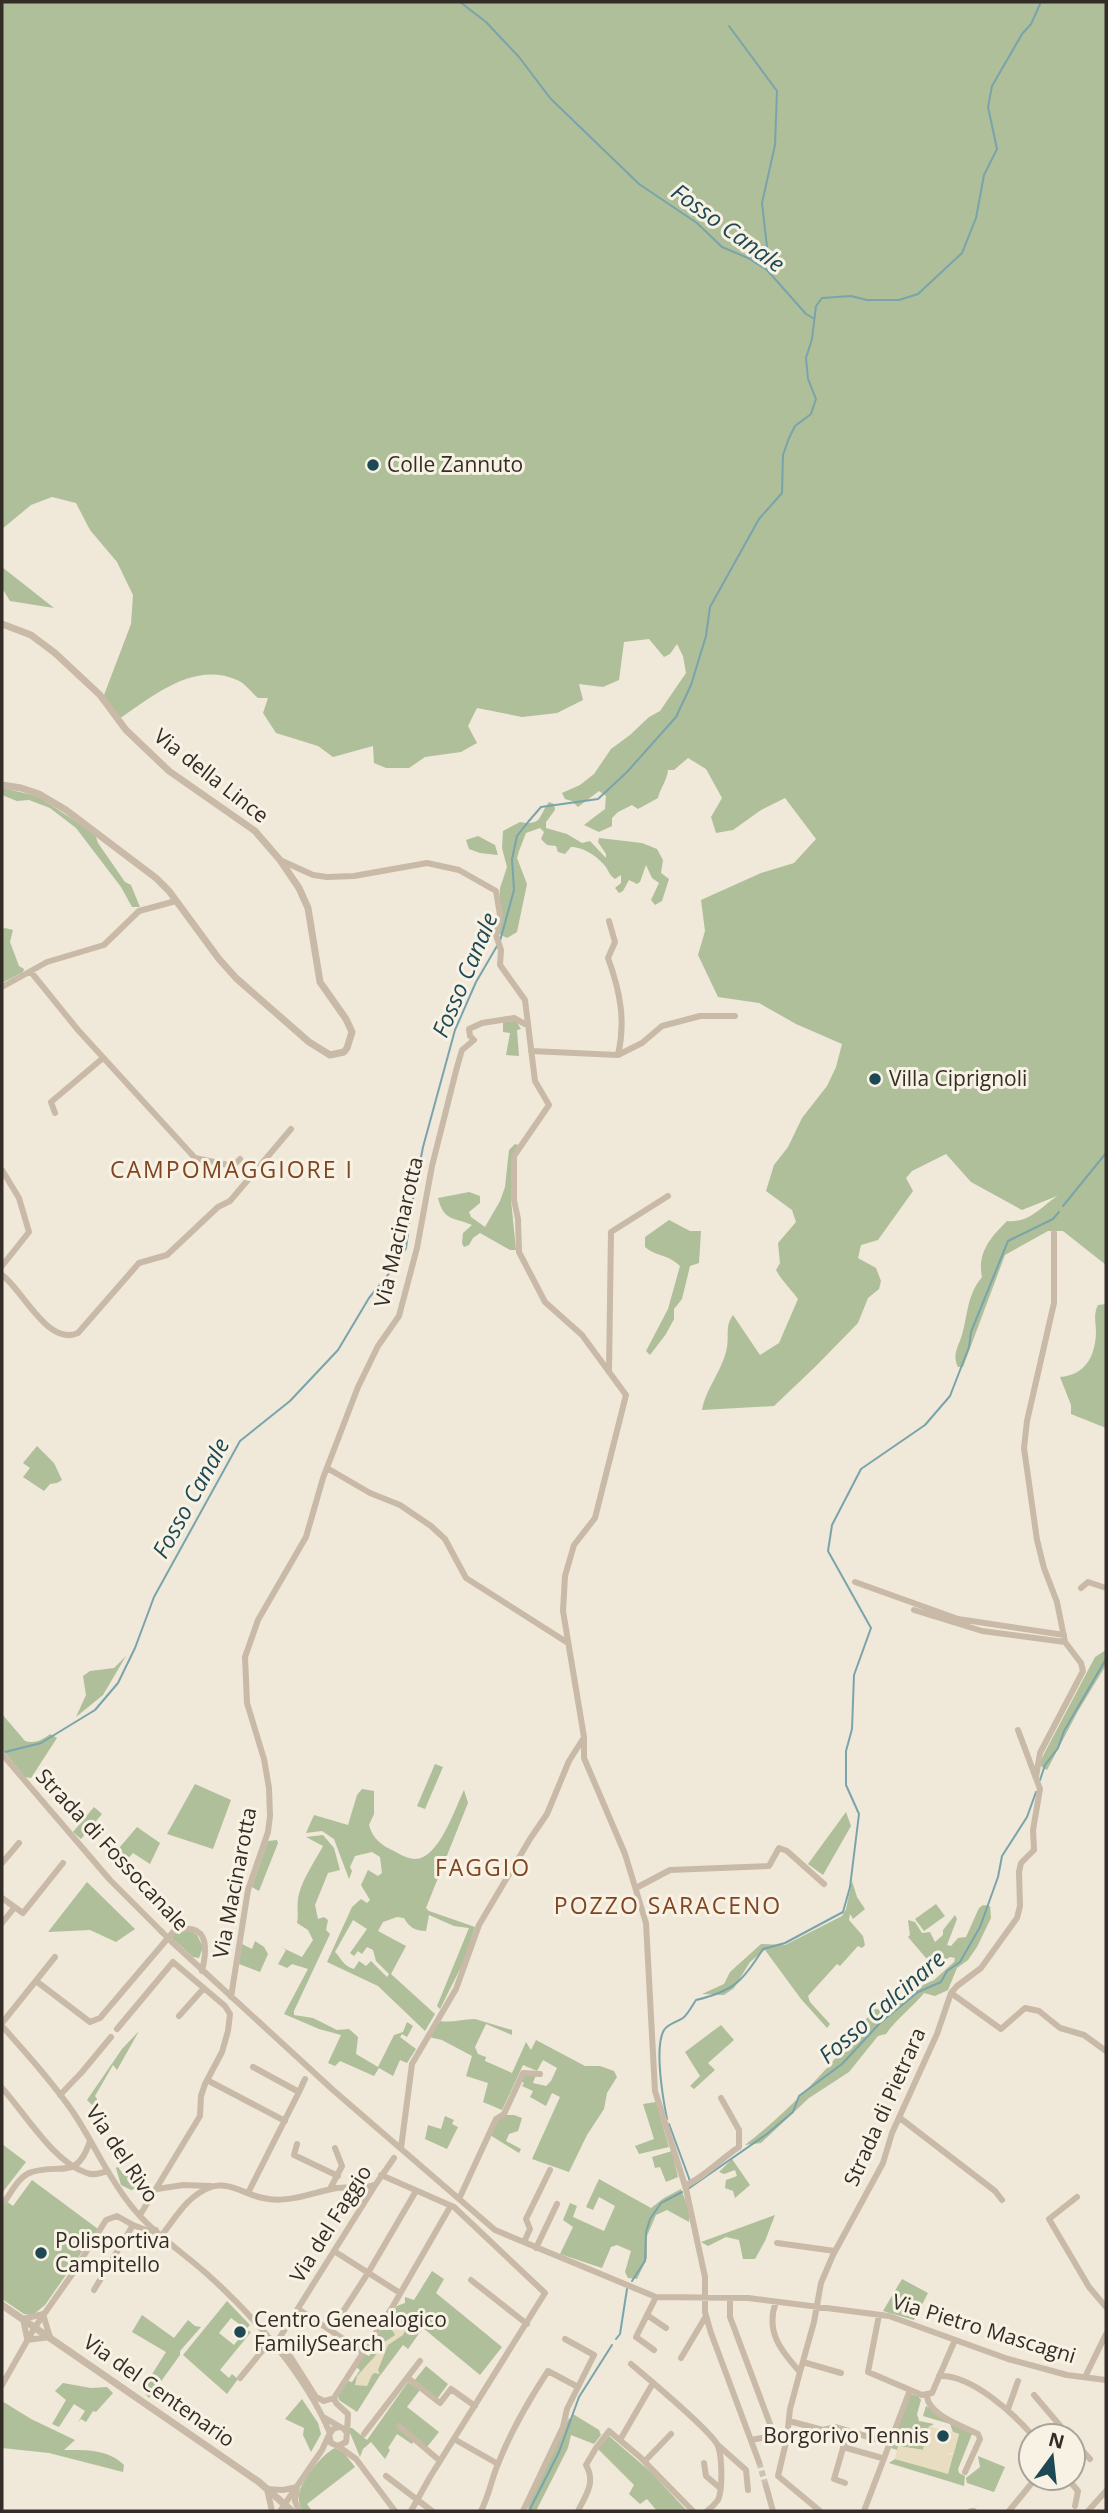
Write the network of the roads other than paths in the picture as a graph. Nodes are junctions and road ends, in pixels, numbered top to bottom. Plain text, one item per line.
1 (2, 624) edge
2 (2, 785) edge
3 (280, 860) junction
4 (176, 901) junction
5 (609, 921) dead end
6 (31, 972) junction
7 (2, 987) edge
8 (736, 1016) dead end
9 (528, 1023) junction
10 (531, 1051) junction
11 (618, 1055) junction
12 (103, 1058) junction
13 (55, 1113) dead end
14 (291, 1129) dead end
15 (240, 1159) dead end
16 (2, 1170) edge
17 (668, 1196) dead end
18 (1054, 1233) dead end
19 (2, 1266) edge
20 (2, 1275) edge
21 (609, 1371) junction
22 (327, 1468) junction
23 (855, 1582) dead end
24 (1081, 1588) dead end
25 (1106, 1588) edge
26 (914, 1610) dead end
27 (1065, 1639) junction
28 (568, 1643) junction
29 (1018, 1730) dead end
30 (584, 1737) junction
31 (2, 1754) edge
32 (1036, 1777) junction
33 (19, 1843) dead end
34 (2, 1863) edge
35 (63, 1863) dead end
36 (824, 1884) dead end
37 (636, 1888) junction
38 (2, 1898) edge
39 (14, 1908) junction
40 (2, 1923) edge
41 (55, 1957) dead end
42 (202, 1971) junction
43 (36, 1982) junction
44 (204, 1988) junction
45 (951, 1993) junction
46 (230, 1997) junction
47 (179, 2016) dead end
48 (2, 2024) edge
49 (117, 2029) dead end
50 (111, 2037) dead end
51 (1106, 2051) edge
52 (253, 2067) dead end
53 (540, 2074) dead end
54 (305, 2079) dead end
55 (207, 2080) junction
56 (2, 2088) edge
57 (299, 2092) junction
58 (60, 2095) junction
59 (721, 2098) dead end
60 (900, 2118) junction
61 (285, 2121) junction
62 (90, 2141) junction
63 (297, 2144) dead end
64 (335, 2148) dead end
65 (401, 2148) junction
66 (84, 2158) junction
67 (394, 2158) dead end
68 (102, 2160) junction
69 (72, 2165) junction
70 (550, 2170) dead end
71 (108, 2171) junction
72 (382, 2175) junction
73 (338, 2176) junction
74 (376, 2184) junction
75 (684, 2185) junction
76 (213, 2186) junction
77 (157, 2189) junction
78 (330, 2189) junction
79 (416, 2190) junction
80 (248, 2193) junction
81 (1077, 2197) dead end
82 (459, 2199) junction
83 (1002, 2200) dead end
84 (5, 2201) dead end
85 (557, 2204) dead end
86 (450, 2207) junction
87 (140, 2215) junction
88 (133, 2225) junction
89 (159, 2233) junction
90 (524, 2242) junction
91 (777, 2243) dead end
92 (536, 2248) junction
93 (334, 2251) junction
94 (835, 2251) junction
95 (368, 2273) junction
96 (471, 2280) dead end
97 (94, 2290) dead end
98 (400, 2293) junction
99 (656, 2297) junction
100 (706, 2297) junction
101 (730, 2298) junction
102 (776, 2302) junction
103 (2, 2305) edge
104 (1106, 2306) edge
105 (816, 2307) junction
106 (298, 2309) junction
107 (43, 2314) junction
108 (648, 2315) junction
109 (880, 2315) junction
110 (706, 2316) junction
111 (23, 2319) junction
112 (527, 2324) junction
113 (35, 2327) junction
114 (666, 2328) dead end
115 (331, 2330) junction
116 (1106, 2334) edge
117 (50, 2337) junction
118 (565, 2339) dead end
119 (27, 2340) junction
120 (955, 2340) junction
121 (273, 2342) junction
122 (654, 2350) dead end
123 (363, 2352) junction
124 (681, 2358) dead end
125 (420, 2361) dead end
126 (803, 2362) junction
127 (631, 2364) dead end
128 (800, 2372) junction
129 (841, 2373) dead end
130 (939, 2376) junction
131 (1085, 2377) junction
132 (240, 2378) dead end
133 (408, 2378) junction
134 (1106, 2379) edge
135 (1018, 2381) dead end
136 (653, 2383) junction
137 (2, 2385) edge
138 (578, 2387) junction
139 (910, 2390) junction
140 (1034, 2395) dead end
141 (927, 2396) junction
142 (334, 2398) junction
143 (475, 2406) junction
144 (1008, 2410) junction
145 (323, 2418) junction
146 (347, 2419) junction
147 (789, 2421) junction
148 (1020, 2422) edge
149 (1054, 2422) edge
150 (399, 2426) dead end
151 (340, 2427) junction
152 (787, 2431) junction
153 (848, 2431) junction
154 (773, 2432) junction
155 (329, 2434) junction
156 (347, 2434) junction
157 (364, 2434) dead end
158 (671, 2434) dead end
159 (454, 2439) junction
160 (620, 2440) junction
161 (751, 2441) junction
162 (889, 2443) junction
163 (336, 2445) junction
164 (719, 2446) junction
165 (843, 2447) junction
166 (322, 2450) junction
167 (1087, 2456) edge
168 (883, 2458) junction
169 (356, 2459) junction
170 (1090, 2459) dead end
171 (440, 2461) junction
172 (645, 2461) junction
173 (759, 2462) tunnel mouth
174 (704, 2463) dead end
175 (498, 2464) junction
176 (965, 2472) dead end
177 (386, 2476) dead end
178 (845, 2483) dead end
179 (766, 2486) tunnel mouth
180 (296, 2487) junction
181 (720, 2488) junction
182 (267, 2489) junction
183 (748, 2490) dead end
184 (1106, 2491) edge
185 (1025, 2492) edge
186 (1078, 2492) edge
187 (418, 2500) junction
188 (1075, 2506) dead end
189 (282, 2508) edge
190 (272, 2511) edge
191 (292, 2511) edge
192 (299, 2511) edge
193 (395, 2511) edge
194 (411, 2511) edge
195 (432, 2511) edge
196 (481, 2511) edge
197 (523, 2511) edge
198 (578, 2511) edge
199 (692, 2511) edge
200 (706, 2511) edge
201 (773, 2511) edge
202 (820, 2511) edge
203 (864, 2511) edge
204 (1009, 2511) edge
205 (1088, 2511) edge

1 - 3 street, Via della Lince
2 - 4 street, Via della Lince
3 - 4 street, Via della Lince
3 - 9 street
4 - 6 street
5 - 11 street
6 - 7 street
6 - 12 street
8 - 11 street
9 - 10 street
9 - 22 street, Via Macinarotta
10 - 11 street
10 - 21 street
12 - 13 street
12 - 15 street
14 - 20 street
16 - 19 street
17 - 21 street
18 - 27 street
21 - 28 street
22 - 28 street
22 - 46 street, Via Macinarotta
23 - 27 street
24 - 25 street
26 - 27 street
27 - 32 street
28 - 30 street
29 - 32 street
30 - 37 street
30 - 65 street
31 - 42 street, Strada di Fossocanale, bridge
32 - 45 street
33 - 34 street
35 - 39 street
36 - 37 street
37 - 75 street
38 - 39 street
39 - 40 street
41 - 43 street
42 - 43 street
42 - 46 street, Strada di Fossocanale
43 - 48 street
44 - 47 street
44 - 49 street
44 - 55 street
45 - 51 street
45 - 60 street, Strada di Pietrara
46 - 65 street
48 - 58 street, Via del Rivo
50 - 58 street, Via del Rivo
52 - 57 street
53 - 82 street
54 - 57 street
55 - 61 street
55 - 77 street
56 - 69 street
57 - 61 street
58 - 62 street, Via del Rivo
59 - 75 street
60 - 83 street
60 - 94 street, Strada di Pietrara
61 - 80 street
62 - 66 street
62 - 68 street, Via del Rivo
63 - 73 street
64 - 73 street
65 - 82 street
66 - 68 street
66 - 69 street
67 - 72 street, Via del Faggio
68 - 71 street, Via del Rivo
69 - 71 street
69 - 84 street
70 - 90 street
71 - 87 street, Via del Rivo
72 - 74 street, Via del Faggio
72 - 79 street
73 - 78 street
74 - 78 street
74 - 93 street, Via del Faggio
75 - 100 street
76 - 77 street
76 - 80 street
76 - 89 street
77 - 87 street
78 - 80 street
79 - 86 street
79 - 95 street
81 - 104 street
82 - 90 street
85 - 92 street
86 - 98 street
86 - 112 street
87 - 89 street, Via del Rivo
88 - 89 street
88 - 97 street
88 - 107 street
89 - 121 street, Via del Rivo
90 - 92 street
91 - 94 street
92 - 99 street
93 - 95 street
93 - 106 street, Via del Faggio
94 - 105 street, Strada di Pietrara
95 - 98 street
95 - 115 street
96 - 112 street
98 - 123 street
99 - 100 street
99 - 108 street
100 - 101 street, Via Pietro Mascagni
100 - 110 street
101 - 102 street, Via Pietro Mascagni
101 - 154 street
102 - 105 street, Via Pietro Mascagni
102 - 128 street
103 - 111 street, Via del Centenario
105 - 109 street, Via Pietro Mascagni
105 - 126 street, Strada di Pietrara
106 - 115 street
106 - 121 street, Via del Faggio
107 - 111 street
107 - 113 street
107 - 117 street
108 - 114 street
108 - 122 street
109 - 120 street, Via Pietro Mascagni
109 - 139 street
110 - 124 street
110 - 161 street
111 - 113 street, Via del Centenario
111 - 119 street
112 - 143 street
113 - 117 street, Via del Centenario
113 - 119 street
115 - 123 street
116 - 131 street, Via Pietro Mascagni
117 - 119 street
117 - 182 street, Via del Centenario
118 - 138 street
119 - 137 street
120 - 130 street
120 - 131 street, Via Pietro Mascagni
121 - 132 street, Via del Faggio
121 - 142 street
121 - 145 street, Via del Rivo
123 - 142 street
125 - 133 street
126 - 128 street, Strada di Pietrara
126 - 129 street
127 - 136 street
128 - 147 street, Strada di Pietrara
130 - 141 street
130 - 144 street
131 - 134 street, Via Pietro Mascagni
133 - 143 street
133 - 157 street
135 - 144 street
136 - 160 street
136 - 164 street
138 - 175 street
138 - 197 street
139 - 141 street
139 - 162 street
140 - 149 street
141 - 176 street
142 - 146 street
143 - 159 street
144 - 148 street
145 - 151 street, Via del Rivo
145 - 155 street, Via del Rivo
146 - 151 street
146 - 156 street
147 - 152 street, Strada di Pietrara
147 - 153 street
150 - 171 street
151 - 155 street
151 - 156 street, Via del Rivo
152 - 154 street
152 - 202 street, Strada di Pietrara
153 - 162 street
153 - 165 street
154 - 161 street
155 - 163 street, Via del Rivo
155 - 166 street
156 - 163 street
156 - 169 street
158 - 172 street
159 - 171 street
159 - 175 street
160 - 172 street
160 - 198 street
161 - 173 street
162 - 168 street
163 - 166 street
163 - 169 street
164 - 181 street
164 - 183 street
165 - 168 street
165 - 178 street
166 - 180 street
167 - 170 street
168 - 203 street
169 - 193 street
171 - 187 street
172 - 199 street
174 - 181 street
175 - 196 street
177 - 187 street
179 - 201 street
180 - 182 street
180 - 189 street
180 - 192 street
181 - 200 street
182 - 189 street, Via del Centenario
182 - 190 street
184 - 205 street
185 - 204 street
186 - 188 street
187 - 194 street
187 - 195 street
189 - 191 street, Via del Centenario

